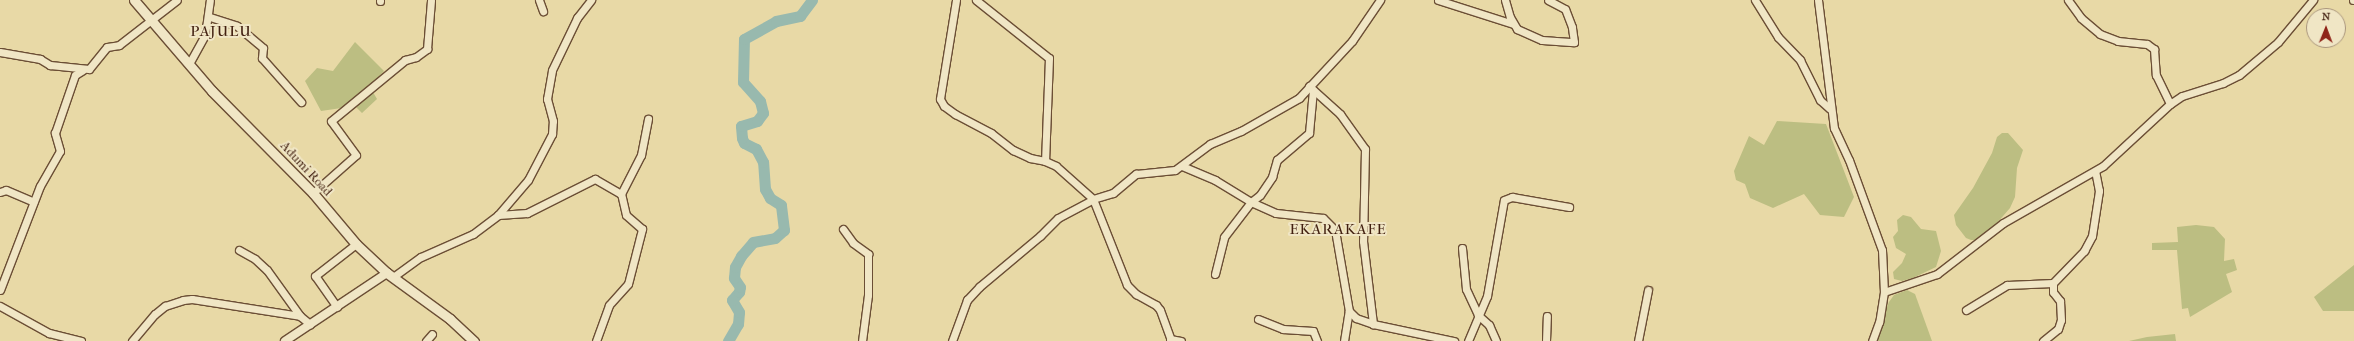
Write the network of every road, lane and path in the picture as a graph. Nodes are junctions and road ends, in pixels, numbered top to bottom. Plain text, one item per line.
1 (134, 0) edge
2 (177, 0) edge
3 (210, 0) edge
4 (431, 0) edge
5 (539, 0) edge
6 (591, 0) edge
7 (956, 0) edge
8 (976, 0) edge
9 (1380, 0) edge
10 (1438, 0) edge
11 (1505, 0) edge
12 (1548, 0) edge
13 (1755, 0) edge
14 (1818, 0) edge
15 (2068, 0) edge
16 (2312, 0) edge
17 (543, 11) dead end
18 (210, 17) junction
19 (150, 19) junction
20 (1513, 24) junction
21 (0, 52) edge
22 (190, 62) junction
23 (83, 70) junction
24 (1311, 88) junction
25 (300, 102) dead end
26 (2170, 104) junction
27 (1830, 109) junction
28 (648, 119) dead end
29 (1045, 161) junction
30 (1182, 166) junction
31 (2095, 171) junction
32 (0, 192) edge
33 (312, 193) junction
34 (621, 194) junction
35 (1093, 199) junction
36 (34, 202) junction
37 (1251, 202) junction
38 (1569, 207) dead end
39 (498, 215) junction
40 (843, 229) dead end
41 (356, 244) junction
42 (1462, 248) dead end
43 (239, 250) dead end
44 (1215, 274) dead end
45 (390, 275) junction
46 (2053, 283) junction
47 (0, 290) edge
48 (1648, 290) dead end
49 (1884, 292) junction
50 (0, 306) edge
51 (337, 307) junction
52 (1966, 310) dead end
53 (1349, 311) junction
54 (1478, 315) junction
55 (300, 316) junction
56 (1547, 316) dead end
57 (1258, 319) dead end
58 (310, 324) junction
59 (1373, 324) junction
60 (432, 334) dead end
61 (1171, 340) edge
62 (81, 341) edge
63 (132, 341) edge
64 (285, 341) edge
65 (426, 341) edge
66 (474, 341) edge
67 (596, 341) edge
68 (862, 341) edge
69 (952, 341) edge
70 (1181, 341) edge
71 (1317, 341) edge
72 (1344, 341) edge
73 (1454, 341) edge
74 (1468, 341) edge
75 (1496, 341) edge
76 (1546, 341) edge
77 (1638, 341) edge
78 (1872, 341) edge
79 (2043, 341) edge

1 - 19 main road, Adumi Road
2 - 19 street
3 - 18 street
4 - 33 street
5 - 17 street
6 - 39 street
7 - 29 street
8 - 29 street
9 - 24 street
10 - 20 street
11 - 20 street
12 - 20 street
13 - 27 street
14 - 27 street
15 - 26 street
16 - 26 street
18 - 22 street
18 - 25 street
19 - 22 main road, Adumi Road
19 - 23 street
21 - 23 street
22 - 33 main road, Adumi Road
23 - 36 street
24 - 30 street
24 - 37 street
24 - 59 street
26 - 31 street
27 - 49 street
28 - 34 street
29 - 35 street
30 - 35 street
30 - 37 street
31 - 46 street
31 - 49 street
32 - 36 street
33 - 41 main road, Adumi Road
34 - 39 street
34 - 67 street
35 - 61 street
35 - 69 street
36 - 47 street
37 - 44 street
37 - 53 street
38 - 54 street
39 - 45 street
40 - 68 street
41 - 45 main road, Adumi Road
41 - 51 street
42 - 54 street
43 - 55 street
45 - 51 street
45 - 66 main road, Adumi Road
46 - 52 street
46 - 79 street
48 - 77 street
49 - 78 street
50 - 62 street
51 - 58 street
53 - 59 street
53 - 72 street
54 - 74 street
54 - 75 street
55 - 58 street
55 - 63 street
56 - 76 street
57 - 71 street
58 - 64 street
59 - 73 street
60 - 65 street
61 - 70 street

